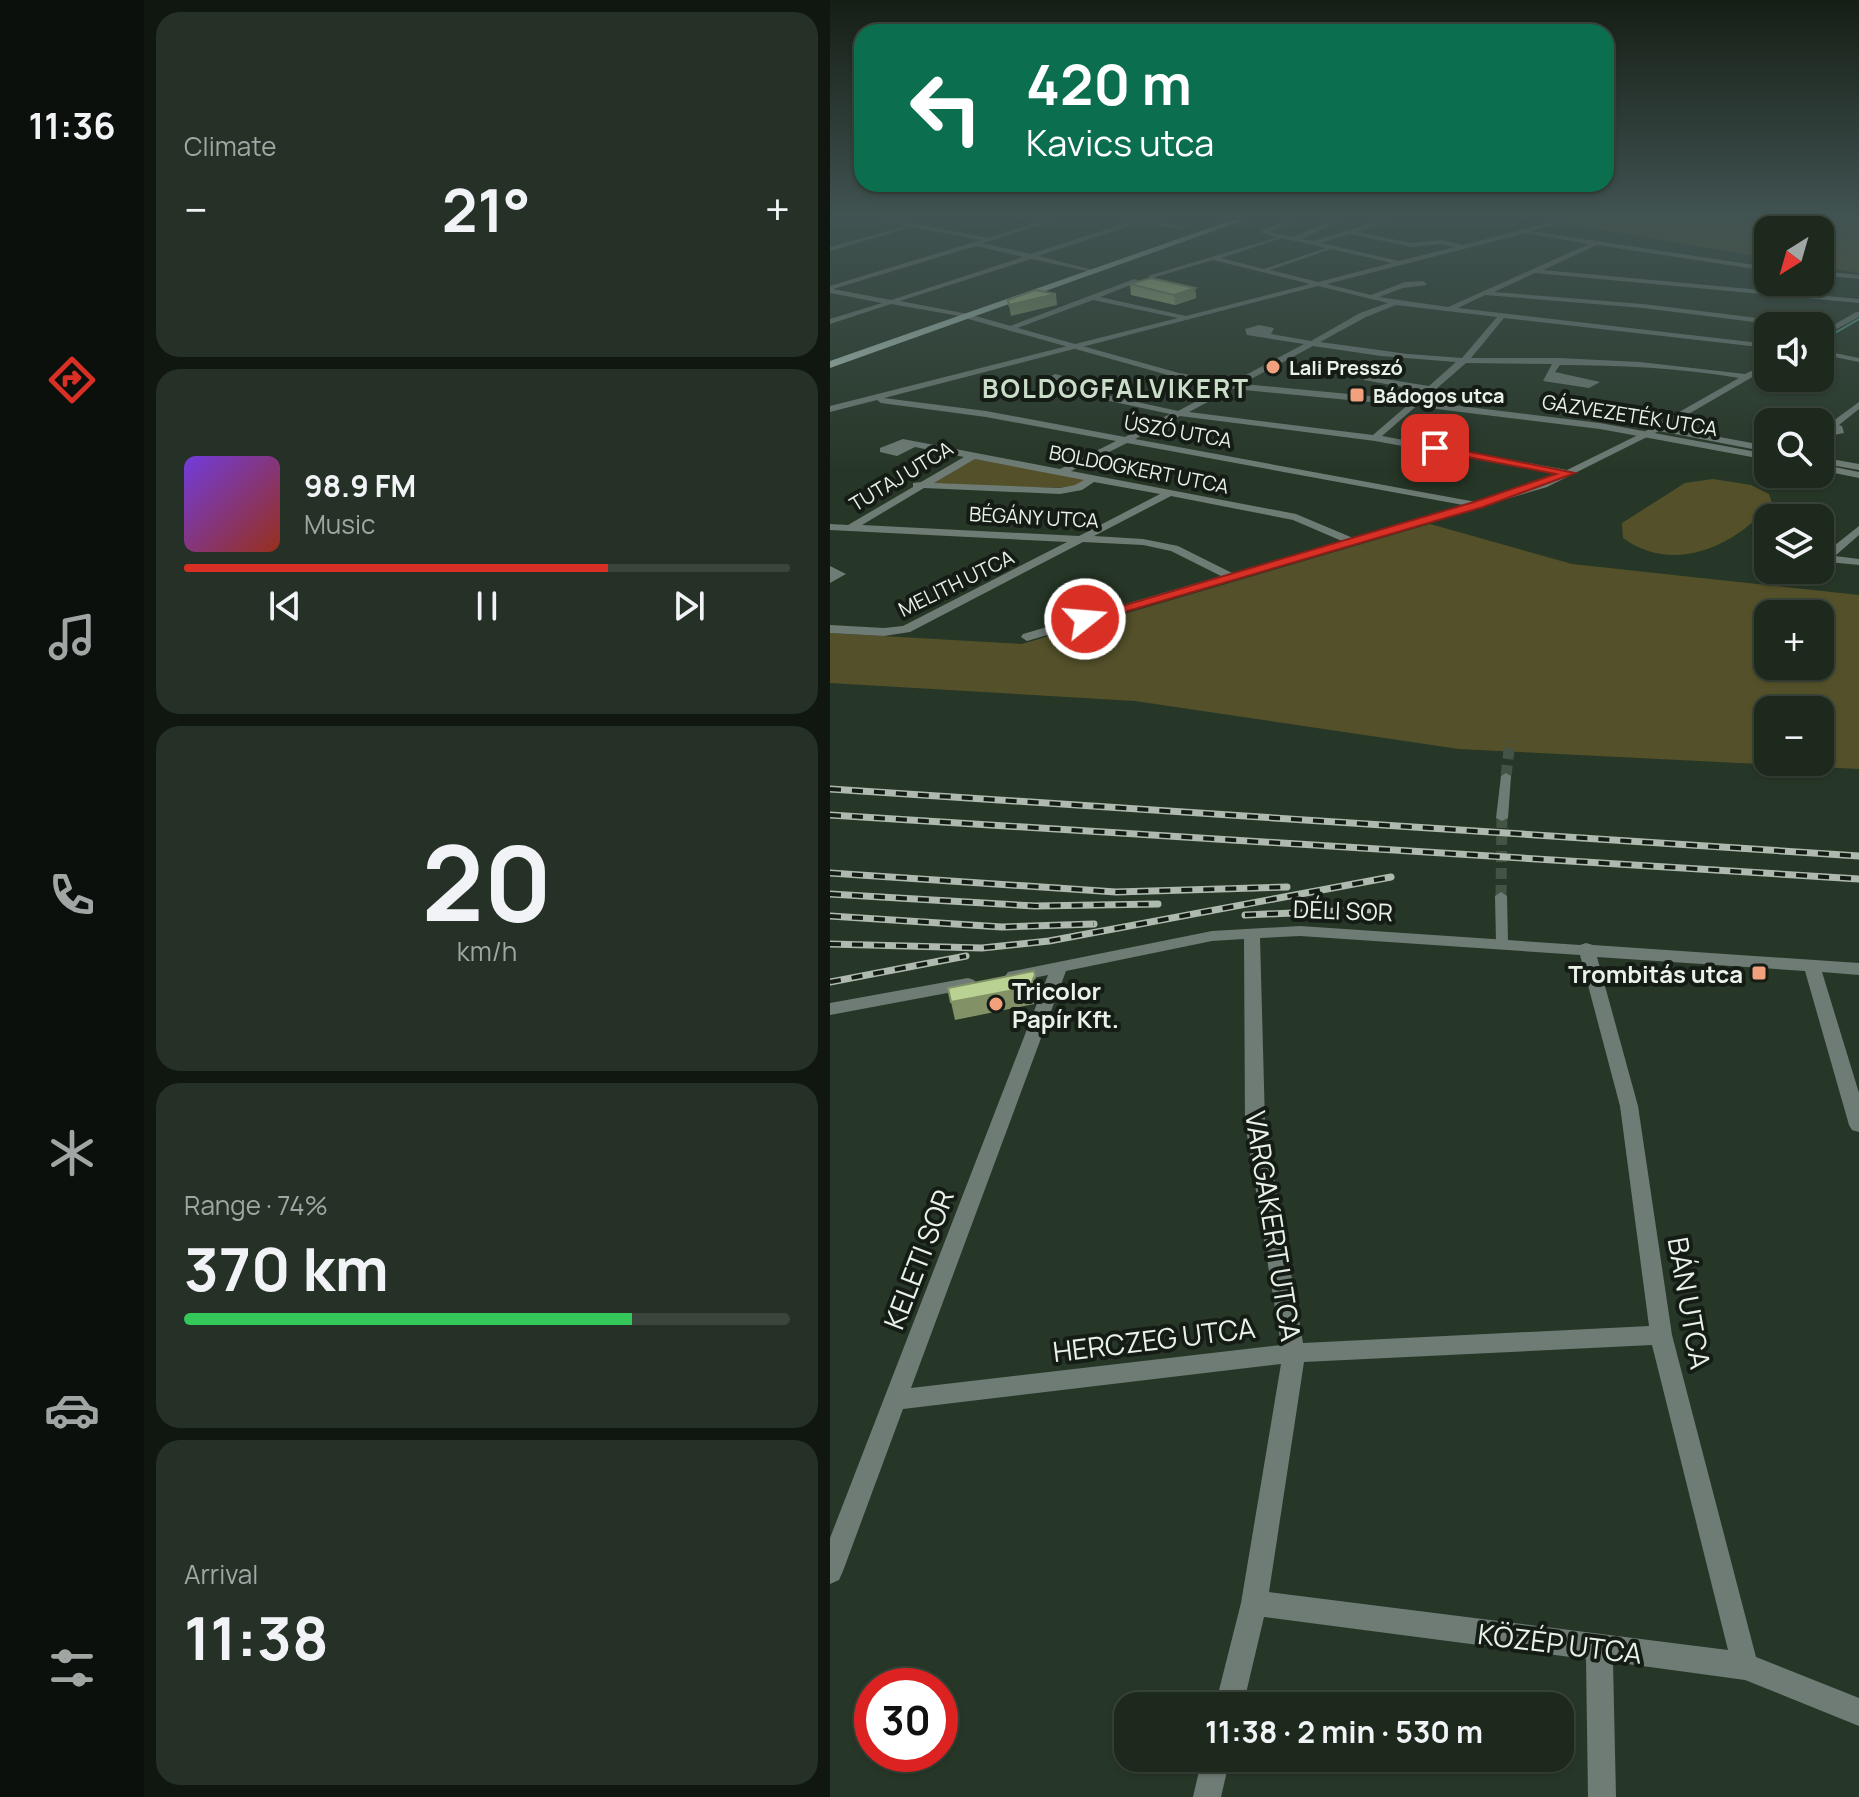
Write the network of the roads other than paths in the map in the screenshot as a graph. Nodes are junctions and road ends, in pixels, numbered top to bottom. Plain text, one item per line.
1 (889, 303) joint
2 (1006, 303) edge
3 (1079, 303) edge
4 (1118, 303) edge
5 (1246, 303) edge
6 (1396, 303) joint
7 (1462, 303) edge
8 (1604, 303) edge
9 (1447, 310) junction
10 (1859, 314) edge
11 (968, 316) junction
12 (1189, 317) junction
13 (1501, 317) junction
14 (1754, 320) edge
15 (830, 322) edge
16 (1009, 328) junction
17 (1834, 328) edge
18 (1266, 335) dead end
19 (1315, 343) junction
20 (1754, 344) edge
21 (1076, 346) junction
22 (1834, 355) edge
23 (1559, 360) junction
24 (1859, 360) edge
25 (1464, 361) junction
26 (830, 365) edge
27 (1374, 371) dead end
28 (1754, 373) edge
29 (1551, 374) dead end
30 (1746, 377) junction
31 (1234, 386) junction
32 (1064, 388) dead end
33 (1429, 389) junction
34 (870, 399) junction
35 (1412, 403) junction
36 (1859, 405) edge
37 (830, 409) edge
38 (1176, 413) junction
39 (1834, 424) edge
40 (1652, 431) junction
41 (1375, 438) junction
42 (1124, 439) junction
43 (914, 444) dead end
44 (1754, 447) edge
45 (1754, 454) edge
46 (972, 456) junction
47 (1834, 463) edge
48 (1859, 467) edge
49 (1834, 470) edge
50 (1061, 472) junction
51 (1569, 473) junction
52 (1859, 475) edge
53 (1093, 478) junction
54 (917, 485) junction
55 (1170, 493) junction
56 (1479, 505) junction
57 (830, 527) edge
58 (850, 528) junction
59 (1859, 529) edge
60 (1089, 537) junction
61 (1352, 541) junction
62 (1834, 551) edge
63 (1834, 561) edge
64 (1859, 562) edge
65 (1229, 576) junction
66 (830, 629) edge
67 (1027, 637) dead end
68 (1506, 776) tunnel mouth
69 (1502, 818) tunnel mouth
70 (1501, 896) tunnel mouth
71 (1252, 933) junction
72 (1502, 943) junction
73 (1586, 948) junction
74 (1812, 966) junction
75 (1059, 968) junction
76 (1859, 969) edge
77 (830, 1009) edge
78 (1859, 1125) edge
79 (1661, 1335) junction
80 (1294, 1353) junction
81 (895, 1400) junction
82 (830, 1571) edge
83 (1254, 1603) junction
84 (1599, 1648) junction
85 (1745, 1666) junction
86 (1232, 1692) edge
87 (1859, 1712) edge
88 (1213, 1772) edge
89 (1207, 1797) edge
90 (1602, 1797) edge

1 - 11 street, GÁZVEZETÉK UTCA
1 - 15 street
2 - 11 main road
3 - 16 street
4 - 12 street
5 - 12 street
6 - 9 street
6 - 19 street
7 - 9 street
8 - 14 street
9 - 13 street
10 - 17 street
11 - 16 street, GÁZVEZETÉK UTCA
11 - 26 main road
12 - 21 street
13 - 20 street
13 - 25 street
16 - 21 street, GÁZVEZETÉK UTCA
18 - 19 street
19 - 25 street
19 - 31 street
21 - 31 street, GÁZVEZETÉK UTCA
21 - 34 street
22 - 24 street
23 - 25 street
23 - 29 street
23 - 30 street
25 - 33 street
27 - 33 street
28 - 30 street
30 - 40 street
31 - 35 street, GÁZVEZETÉK UTCA
31 - 38 street
32 - 38 street
33 - 35 street
34 - 37 street
34 - 42 street, ÚSZÓ UTCA
35 - 40 street, GÁZVEZETÉK UTCA
35 - 41 street
36 - 39 street
38 - 41 street
38 - 42 street
40 - 44 street
40 - 45 street, GÁZVEZETÉK UTCA
40 - 51 street
41 - 51 street
42 - 50 street
42 - 56 street, ÚSZÓ UTCA
43 - 46 street, BOLDOGKERT UTCA
46 - 50 street, BOLDOGKERT UTCA
46 - 54 street, TUTAJ UTCA
47 - 48 street
49 - 52 street
50 - 53 street, BOLDOGKERT UTCA
51 - 56 street
53 - 54 street
53 - 55 street, BOLDOGKERT UTCA
54 - 58 street, TUTAJ UTCA
55 - 60 street, MELITH UTCA
55 - 61 street, BOLDOGKERT UTCA
56 - 61 street
57 - 58 street, BÉGÁNY UTCA
58 - 60 street, BÉGÁNY UTCA
59 - 62 street
60 - 65 street, BÉGÁNY UTCA
60 - 66 street, MELITH UTCA
61 - 65 street
63 - 64 street
65 - 67 street
68 - 69 street
70 - 72 street
71 - 72 street, DÉLI SOR
71 - 75 street, DÉLI SOR
71 - 80 street, VARGAKERT UTCA
72 - 73 street, DÉLI SOR
73 - 74 street, DÉLI SOR
73 - 79 street, BÁN UTCA
74 - 76 street, DÉLI SOR
74 - 78 street
75 - 77 street, DÉLI SOR
75 - 81 street, KELETI SOR
79 - 80 street, HERCZEG UTCA
79 - 85 street, BÁN UTCA
80 - 81 street, HERCZEG UTCA
80 - 83 street, VARGAKERT UTCA
81 - 82 street, KELETI SOR
83 - 84 street, KÖZÉP UTCA
83 - 86 street, VARGAKERT UTCA
84 - 85 street, KÖZÉP UTCA
84 - 90 street
85 - 87 street, KÖZÉP UTCA
88 - 89 street

